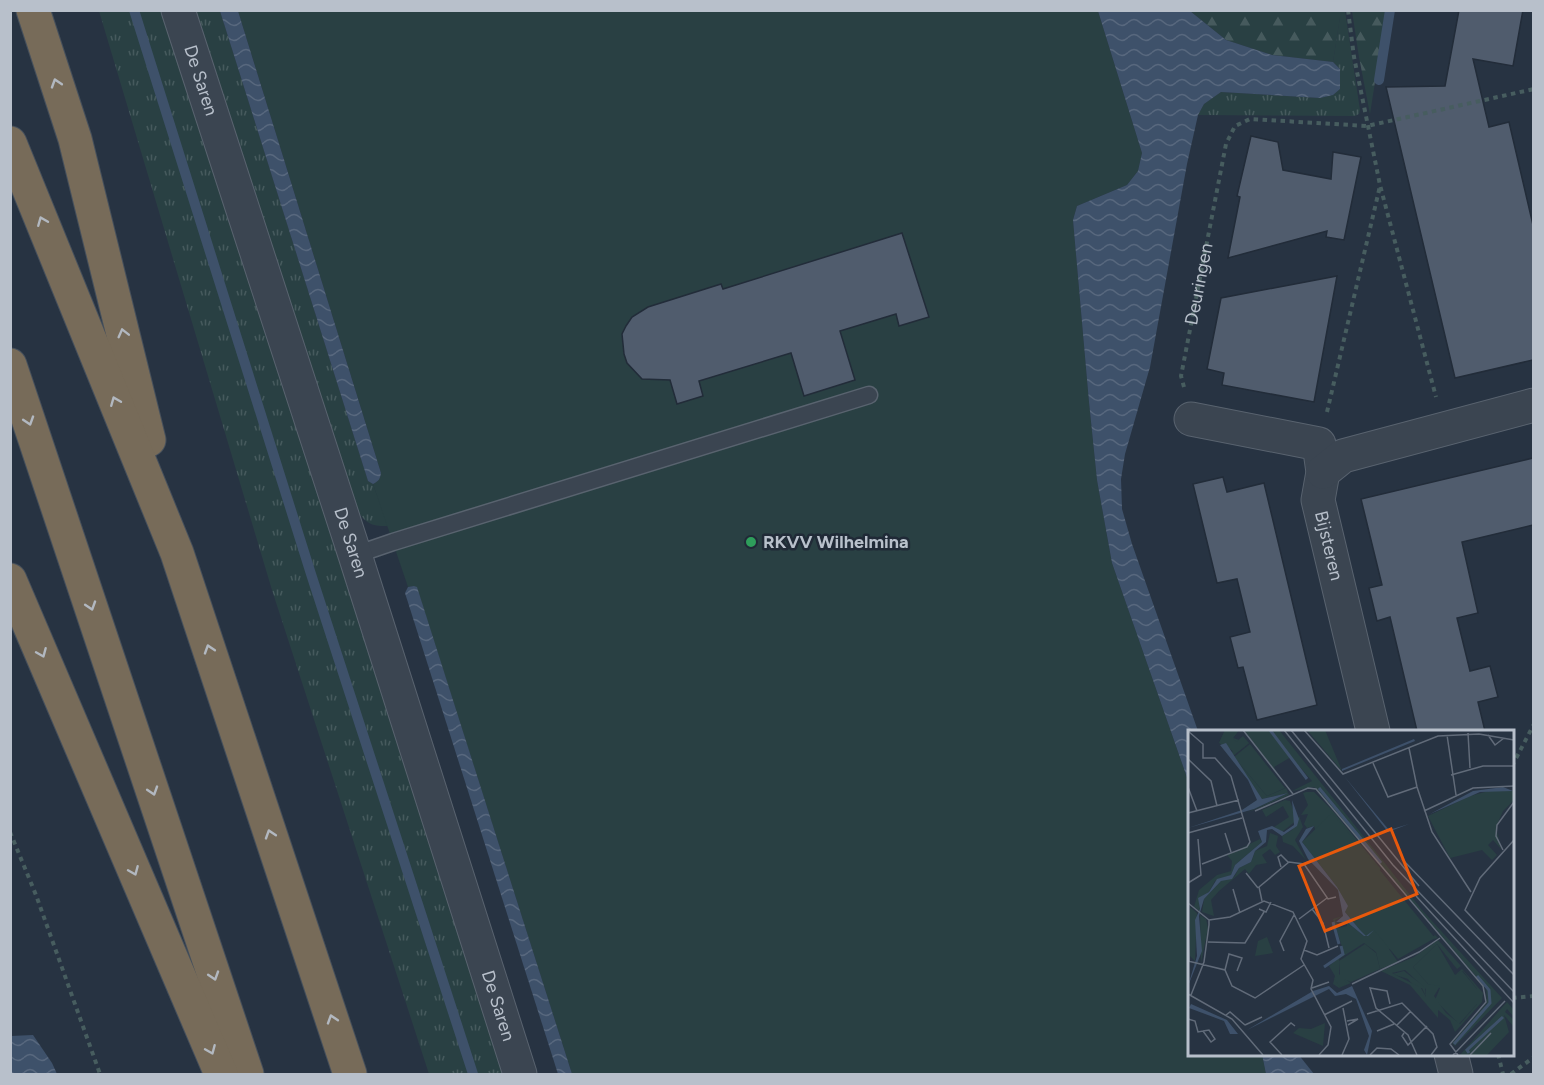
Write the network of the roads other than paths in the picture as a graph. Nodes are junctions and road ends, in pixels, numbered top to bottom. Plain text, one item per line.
1 (33, 10) edge
2 (178, 10) edge
3 (10, 143) edge
4 (10, 365) edge
5 (869, 395) dead end
6 (1533, 405) edge
7 (1191, 418) road end
8 (1321, 458) junction
9 (177, 553) junction
10 (355, 555) junction
11 (10, 580) edge
12 (1373, 730) edge
13 (1451, 1055) edge
14 (221, 1074) edge
15 (248, 1074) edge
16 (350, 1074) edge
17 (520, 1074) edge
18 (1456, 1074) edge

9 -> 1 highway
2 - 10 street, De Saren
9 -> 3 highway
4 -> 15 highway
5 - 10 lane
6 - 8 street
7 - 8 street
8 - 12 street, Bijsteren
16 -> 9 highway
10 - 17 street, De Saren
11 -> 14 highway
13 - 18 street

